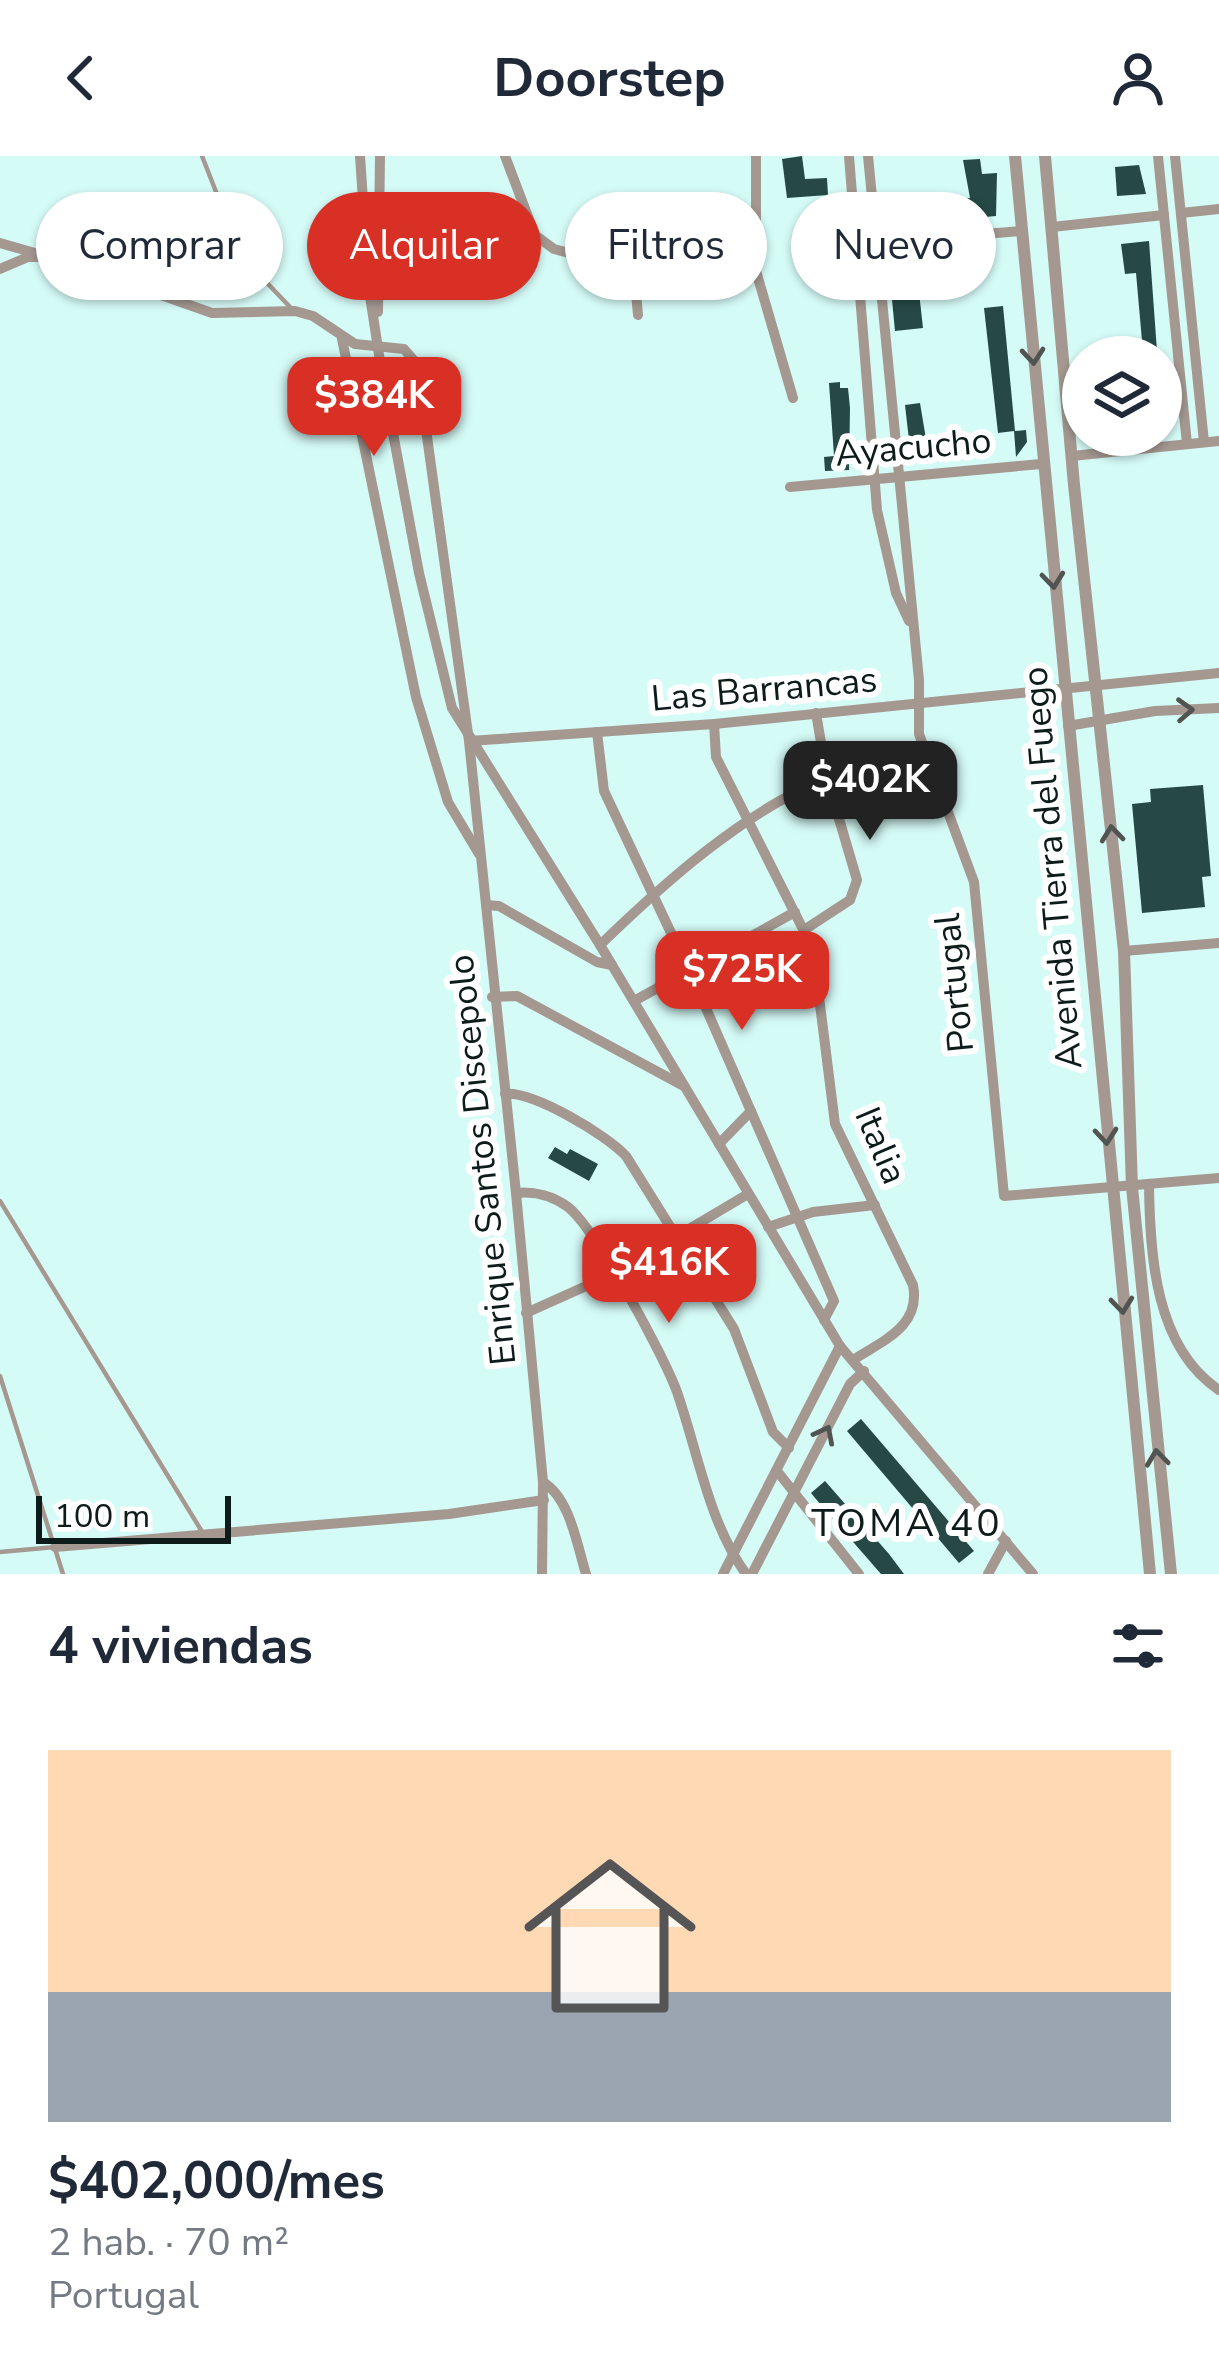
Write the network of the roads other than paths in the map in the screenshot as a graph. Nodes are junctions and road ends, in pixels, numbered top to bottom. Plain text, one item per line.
1 (202, 156) edge
2 (360, 156) edge
3 (380, 156) edge
4 (505, 156) edge
5 (756, 156) edge
6 (849, 156) edge
7 (868, 156) edge
8 (1015, 156) edge
9 (1046, 156) edge
10 (1158, 156) edge
11 (1175, 156) edge
12 (871, 192) edge
13 (1219, 209) edge
14 (1180, 213) junction
15 (1164, 215) junction
16 (1052, 226) junction
17 (1022, 231) junction
18 (996, 233) edge
19 (0, 243) edge
20 (36, 253) edge
21 (36, 256) edge
22 (0, 269) edge
23 (179, 300) edge
24 (880, 300) edge
25 (296, 311) junction
26 (638, 315) dead end
27 (376, 327) junction
28 (342, 339) junction
29 (1062, 341) edge
30 (380, 346) junction
31 (793, 398) dead end
32 (1219, 441) edge
33 (1204, 442) junction
34 (1187, 444) junction
35 (1182, 445) edge
36 (1072, 456) edge
37 (1042, 464) junction
38 (897, 478) junction
39 (873, 480) junction
40 (790, 487) dead end
41 (913, 630) junction
42 (1219, 673) edge
43 (1097, 687) junction
44 (1064, 691) junction
45 (918, 704) junction
46 (1219, 708) edge
47 (816, 713) junction
48 (1100, 723) junction
49 (714, 724) junction
50 (1068, 727) junction
51 (597, 732) junction
52 (469, 741) junction
53 (827, 778) junction
54 (750, 823) junction
55 (481, 857) junction
56 (653, 894) junction
57 (486, 905) junction
58 (795, 912) junction
59 (804, 930) junction
60 (1219, 943) edge
61 (600, 945) junction
62 (1124, 951) junction
63 (612, 964) junction
64 (689, 970) junction
65 (492, 997) junction
66 (634, 1001) junction
67 (686, 1088) junction
68 (505, 1094) junction
69 (751, 1111) junction
70 (719, 1144) junction
71 (1219, 1178) edge
72 (1149, 1185) junction
73 (1132, 1187) junction
74 (1111, 1189) junction
75 (516, 1192) junction
76 (748, 1194) junction
77 (0, 1201) edge
78 (875, 1204) junction
79 (797, 1217) junction
80 (768, 1227) junction
81 (677, 1234) junction
82 (613, 1274) junction
83 (526, 1313) junction
84 (824, 1320) junction
85 (840, 1346) junction
86 (854, 1360) junction
87 (863, 1371) junction
88 (0, 1376) edge
89 (1219, 1390) edge
90 (789, 1448) junction
91 (777, 1471) junction
92 (543, 1482) junction
93 (794, 1493) junction
94 (544, 1500) junction
95 (204, 1534) junction
96 (1006, 1541) junction
97 (55, 1547) junction
98 (0, 1552) edge
99 (733, 1555) junction
100 (63, 1574) edge
101 (542, 1574) edge
102 (586, 1574) edge
103 (723, 1574) edge
104 (749, 1574) edge
105 (859, 1574) edge
106 (988, 1574) edge
107 (1033, 1574) edge
108 (1150, 1574) edge
109 (1171, 1574) edge

1 - 25 lane
2 - 27 street
3 - 27 street
4 - 26 street
5 - 31 street
6 - 39 street, Portugal
7 - 12 street, Portugal
8 - 17 street, Avenida Tierra del Fuego
9 - 16 street, Avenida Tierra del Fuego
10 - 15 street
11 - 14 street
13 - 14 street
14 - 33 street
15 - 16 street
15 - 34 street
16 - 29 street, Avenida Tierra del Fuego
17 - 18 street
17 -> 37 street, Avenida Tierra del Fuego
19 - 20 street
21 - 22 street
23 - 25 street
24 - 38 street, Portugal
25 - 28 street
27 - 30 street
28 - 30 street
28 - 55 street
30 - 52 street
30 - 52 street, Enrique Santos Discepolo
32 - 33 street
33 - 34 street
34 - 35 street
36 - 43 street, Avenida Tierra del Fuego
37 - 38 street, Ayacucho
37 -> 44 street, Avenida Tierra del Fuego
38 - 39 street, Ayacucho
38 - 41 street, Portugal
39 - 40 street, Ayacucho
39 - 41 street, Portugal
41 - 45 street, Portugal
42 - 43 street, Las Barrancas
43 - 44 street, Las Barrancas
43 - 48 street, Avenida Tierra del Fuego
44 - 45 street, Las Barrancas
44 - 50 street, Avenida Tierra del Fuego
45 - 47 street, Las Barrancas
45 - 74 street, Portugal
48 -> 46 street
47 - 49 street, Las Barrancas
47 - 53 street
48 - 50 street
62 -> 48 street, Avenida Tierra del Fuego
49 - 51 street, Las Barrancas
49 - 54 street, Italia
50 -> 74 street, Avenida Tierra del Fuego
51 - 52 street, Las Barrancas
51 - 56 street
52 - 55 street, Enrique Santos Discepolo
52 - 61 street
53 - 54 street
53 - 59 street
54 - 56 street
54 - 58 street, Italia
55 - 57 street, Enrique Santos Discepolo
56 - 61 street
56 - 64 street
57 - 63 street
57 - 65 street, Enrique Santos Discepolo
58 - 59 street, Italia
58 - 64 street
59 - 78 street, Italia
60 - 62 street
61 - 63 street
62 - 73 street, Avenida Tierra del Fuego
63 - 66 street
64 - 66 street
64 - 69 street
65 - 67 street
65 - 68 street, Enrique Santos Discepolo
66 - 67 street
67 - 70 street
68 - 75 street, Enrique Santos Discepolo
68 - 81 street
69 - 70 street
69 - 79 street
70 - 76 street
71 - 72 street
72 - 73 street
72 - 89 street
73 - 74 street
109 -> 73 street, Avenida Tierra del Fuego
74 -> 108 street, Avenida Tierra del Fuego
75 - 82 street
75 - 83 street, Enrique Santos Discepolo
76 - 80 street
76 - 81 street
77 - 95 lane
78 - 79 street
78 - 86 street, Italia
79 - 80 street
79 - 84 street
80 - 84 street
81 - 82 street
81 - 90 street
82 - 83 street
82 - 99 street
83 - 92 street, Enrique Santos Discepolo
84 - 85 street
85 - 86 street
85 - 90 street
86 - 87 street
93 -> 87 street
87 - 96 street
88 - 97 lane
90 - 91 street
91 - 93 street
91 - 99 street
92 - 94 street, Enrique Santos Discepolo
92 - 102 street
93 - 104 street
93 - 105 street
94 - 95 street
94 - 101 street, Enrique Santos Discepolo
95 - 97 street
96 - 106 street
96 - 107 street
97 - 98 lane
97 - 100 lane
99 - 103 street
99 - 104 street

